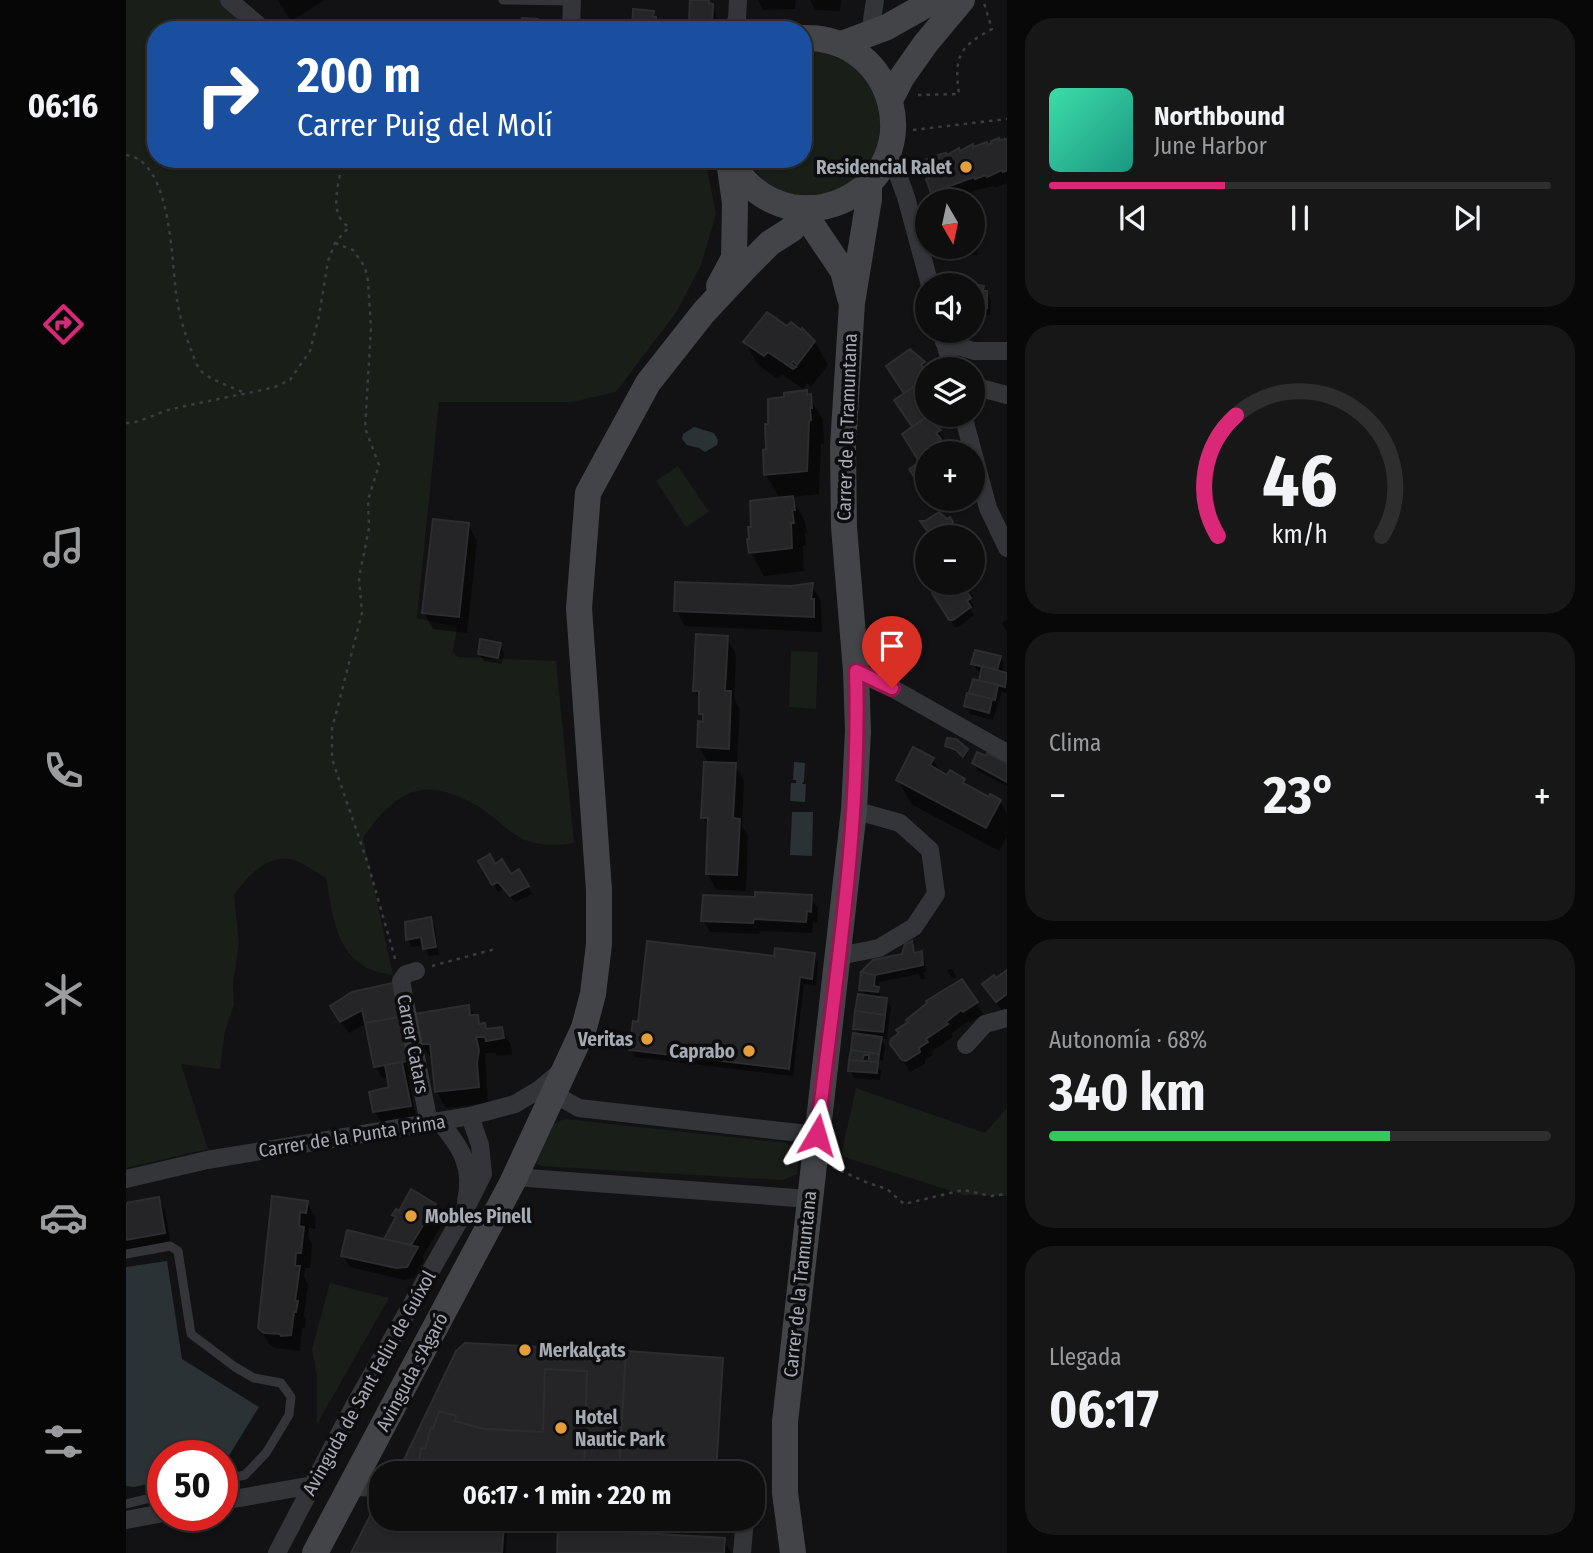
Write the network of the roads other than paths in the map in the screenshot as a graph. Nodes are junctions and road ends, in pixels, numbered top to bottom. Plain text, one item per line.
1 (229, 0) edge
2 (249, 0) edge
3 (503, 0) edge
4 (738, 0) edge
5 (875, 0) edge
6 (962, 0) edge
7 (572, 1) edge
8 (922, 4) edge
9 (254, 21) edge
10 (257, 21) edge
11 (571, 21) edge
12 (736, 21) edge
13 (870, 33) junction
14 (812, 38) edge
15 (842, 44) junction
16 (895, 91) junction
17 (891, 141) junction
18 (730, 168) edge
19 (735, 168) edge
20 (871, 181) junction
21 (906, 197) junction
22 (805, 208) junction
23 (770, 243) junction
24 (823, 244) junction
25 (927, 273) edge
26 (852, 303) junction
27 (704, 312) junction
28 (957, 343) edge
29 (1007, 351) edge
30 (985, 389) edge
31 (1007, 395) edge
32 (966, 427) edge
33 (1007, 548) edge
34 (856, 671) junction
35 (1007, 753) edge
36 (854, 810) junction
37 (839, 956) junction
38 (409, 976) road end
39 (1007, 1018) edge
40 (966, 1045) dead end
41 (567, 1066) junction
42 (554, 1094) junction
43 (470, 1116) junction
44 (434, 1122) junction
45 (816, 1146) junction
46 (514, 1178) junction
47 (126, 1179) edge
48 (810, 1199) junction
49 (463, 1214) junction
50 (488, 1228) junction
51 (126, 1254) edge
52 (238, 1477) edge
53 (313, 1485) junction
54 (352, 1487) junction
55 (369, 1488) edge
56 (238, 1498) edge
57 (147, 1499) edge
58 (126, 1504) edge
59 (147, 1516) edge
60 (126, 1520) edge
61 (744, 1531) edge
62 (277, 1553) edge
63 (315, 1553) edge
64 (742, 1553) edge
65 (793, 1553) edge

1 - 9 street
2 - 10 street
3 - 7 lane
4 - 12 street
5 - 13 street
6 - 16 main road
7 - 11 street
8 - 13 main road
8 - 16 street
13 - 15 main road
14 - 15 main road
15 - 16 main road
16 - 17 main road
17 - 20 main road
17 - 21 street
18 - 27 main road
19 - 22 main road
20 - 21 street
20 - 22 main road
20 - 26 main road, Carrer de la Tramuntana
21 - 25 street
22 - 23 main road
22 - 24 main road, Carrer de la Tramuntana
23 - 24 main road
23 - 27 main road
24 - 26 main road, Carrer de la Tramuntana
26 - 34 main road, Carrer de la Tramuntana
27 - 41 main road, Avinguda s'Agaró
28 - 29 street
30 - 31 street
32 - 33 street
34 - 35 street
34 - 36 main road, Carrer de la Tramuntana
36 - 37 main road, Carrer de la Tramuntana
36 - 37 street
37 - 45 main road, Carrer de la Tramuntana
38 - 44 street, Carrer Catars
39 - 40 street
41 - 42 main road, Avinguda s'Agaró
41 - 43 street, Carrer de la Punta Prima
42 - 45 street
42 - 46 main road, Avinguda s'Agaró
43 - 44 street, Carrer de la Punta Prima
43 - 49 street, Avinguda de Sant Feliu de Guíxol
44 - 47 street, Carrer de la Punta Prima
44 - 49 street, Avinguda de Sant Feliu de Guíxol
45 - 48 main road, Carrer de la Tramuntana
46 - 48 street
46 - 50 main road, Avinguda s'Agaró
48 - 65 main road, Carrer de la Tramuntana
49 - 50 street
49 - 53 street, Avinguda de Sant Feliu de Guíxol
50 - 54 main road, Avinguda s'Agaró
51 - 52 lane
53 - 56 street
53 - 62 street, Avinguda de Sant Feliu de Guíxol
54 - 55 street
54 - 63 main road, Avinguda s'Agaró
57 - 58 lane
59 - 60 street
61 - 64 street

